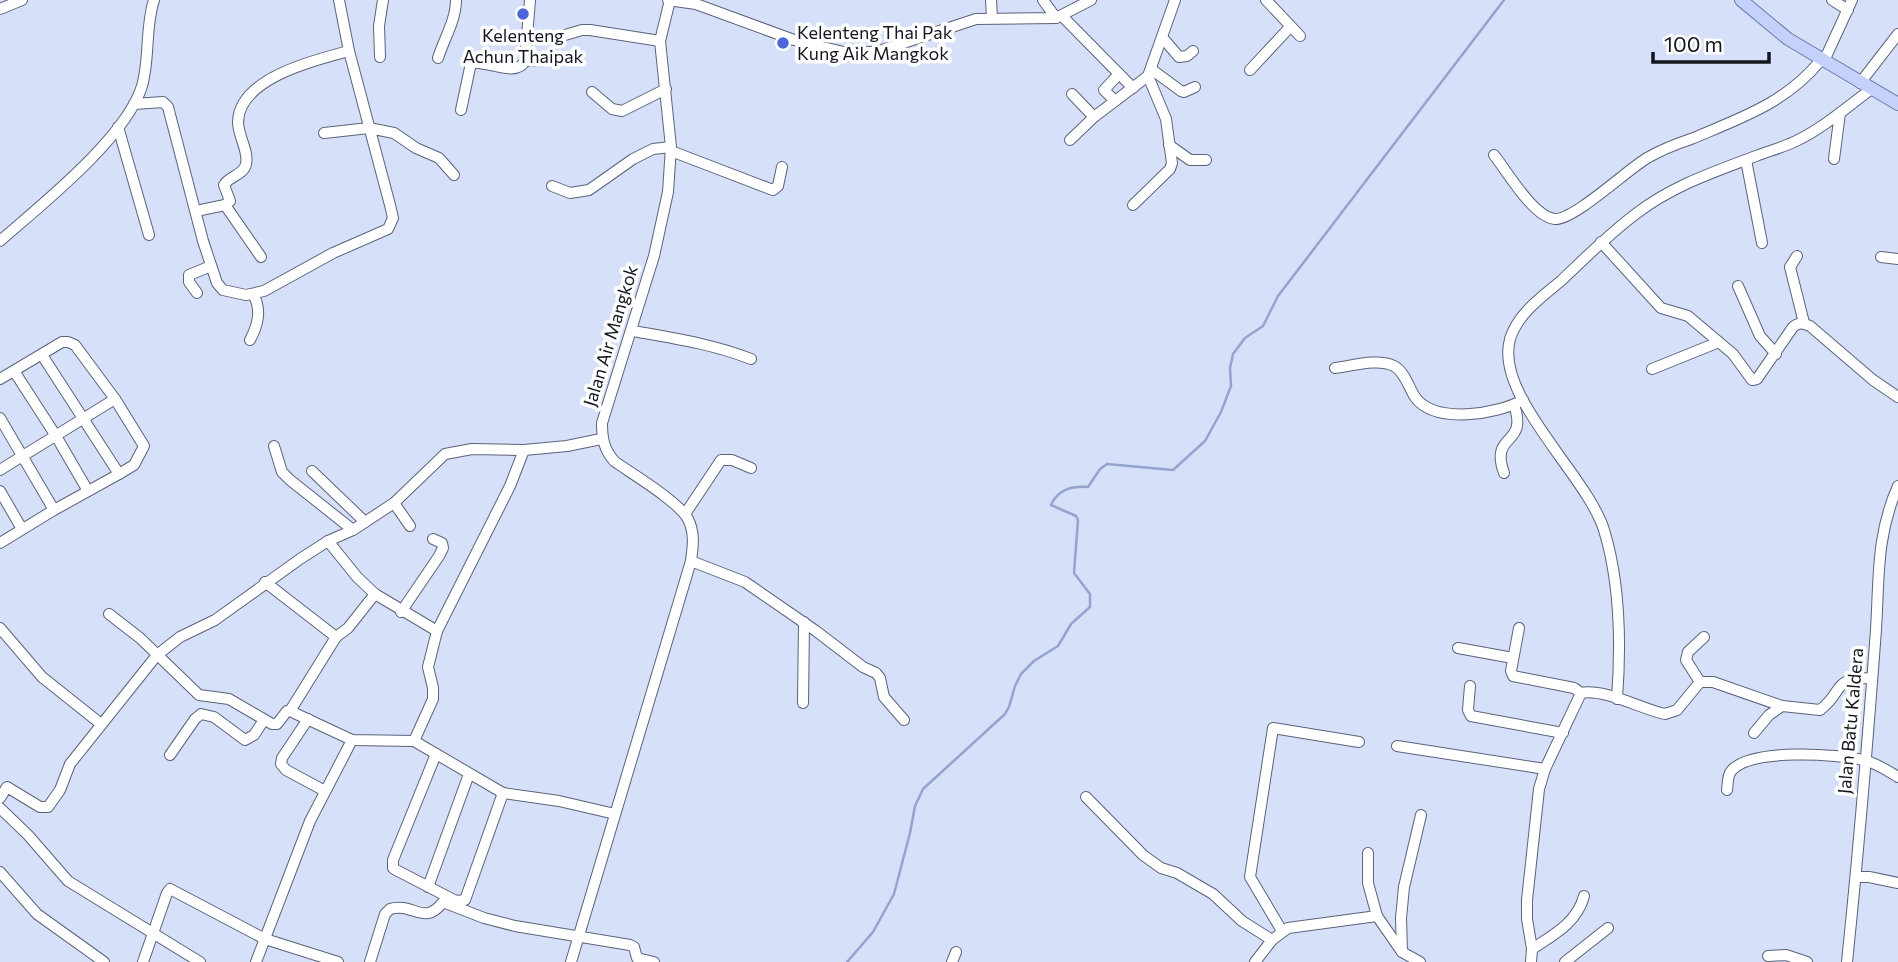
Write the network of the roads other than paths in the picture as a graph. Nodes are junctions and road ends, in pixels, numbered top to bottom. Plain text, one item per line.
1 (22, 0) edge
2 (154, 0) edge
3 (338, 0) edge
4 (383, 0) edge
5 (456, 0) edge
6 (530, 0) edge
7 (669, 0) edge
8 (991, 0) edge
9 (1043, 0) edge
10 (1091, 0) edge
11 (1175, 0) edge
12 (1266, 0) edge
13 (1741, 0) edge
14 (1752, 0) edge
15 (1832, 0) edge
16 (1850, 5) edge
17 (0, 9) edge
18 (1059, 17) junction
19 (992, 18) junction
20 (1772, 26) junction
21 (1290, 27) junction
22 (1898, 34) edge
23 (565, 35) dead end
24 (1300, 36) dead end
25 (1162, 37) junction
26 (660, 41) junction
27 (349, 51) junction
28 (1193, 51) dead end
29 (380, 57) dead end
30 (438, 58) dead end
31 (559, 59) dead end
32 (525, 61) junction
33 (1823, 61) junction
34 (1250, 70) dead end
35 (1150, 73) junction
36 (1119, 74) junction
37 (1195, 87) dead end
38 (1865, 87) junction
39 (1133, 88) junction
40 (666, 89) junction
41 (592, 92) dead end
42 (1072, 94) dead end
43 (1115, 102) junction
44 (134, 104) junction
45 (1898, 104) edge
46 (461, 110) dead end
47 (1840, 113) junction
48 (1094, 117) junction
49 (118, 127) junction
50 (369, 128) junction
51 (324, 133) dead end
52 (1070, 140) dead end
53 (1169, 145) junction
54 (671, 149) junction
55 (1493, 155) dead end
56 (1833, 159) dead end
57 (1206, 160) dead end
58 (1746, 160) junction
59 (782, 167) dead end
60 (454, 175) dead end
61 (552, 186) dead end
62 (225, 205) junction
63 (1133, 205) dead end
64 (196, 211) junction
65 (149, 235) dead end
66 (0, 241) edge
67 (1601, 242) junction
68 (1762, 243) dead end
69 (1797, 256) dead end
70 (261, 257) dead end
71 (1881, 257) dead end
72 (1898, 260) edge
73 (211, 266) junction
74 (1738, 286) dead end
75 (197, 293) dead end
76 (253, 294) junction
77 (1804, 323) junction
78 (633, 331) junction
79 (250, 340) dead end
80 (1719, 342) junction
81 (1776, 354) junction
82 (42, 355) junction
83 (751, 359) dead end
84 (1335, 368) dead end
85 (1652, 369) dead end
86 (14, 371) junction
87 (0, 379) edge
88 (1898, 397) edge
89 (115, 398) junction
90 (1519, 403) junction
91 (0, 418) edge
92 (83, 419) junction
93 (57, 436) junction
94 (601, 439) junction
95 (274, 446) dead end
96 (524, 450) junction
97 (24, 455) junction
98 (751, 468) dead end
99 (0, 470) edge
100 (312, 471) dead end
101 (1504, 473) dead end
102 (119, 474) junction
103 (1898, 486) edge
104 (0, 491) edge
105 (88, 491) junction
106 (394, 503) junction
107 (54, 510) junction
108 (685, 514) junction
109 (365, 522) junction
110 (410, 526) dead end
111 (22, 529) junction
112 (353, 530) junction
113 (433, 538) dead end
114 (328, 541) junction
115 (0, 542) edge
116 (691, 561) junction
117 (265, 582) junction
118 (375, 594) junction
119 (401, 611) junction
120 (109, 614) dead end
121 (804, 622) junction
122 (0, 628) edge
123 (1519, 628) dead end
124 (437, 631) junction
125 (1704, 637) dead end
126 (336, 638) junction
127 (1458, 648) dead end
128 (157, 654) junction
129 (1513, 657) junction
130 (1872, 678) junction
131 (1700, 682) junction
132 (1470, 686) dead end
133 (1581, 692) junction
134 (1617, 699) junction
135 (803, 703) dead end
136 (1782, 706) junction
137 (290, 711) junction
138 (307, 719) junction
139 (264, 720) junction
140 (904, 720) dead end
141 (101, 724) junction
142 (1563, 733) junction
143 (1754, 733) dead end
144 (352, 740) junction
145 (414, 741) junction
146 (1359, 742) dead end
147 (1397, 746) dead end
148 (436, 754) junction
149 (170, 755) dead end
150 (1865, 760) junction
151 (1545, 769) junction
152 (469, 774) junction
153 (1898, 777) edge
154 (4, 784) edge
155 (1727, 790) dead end
156 (325, 791) junction
157 (503, 793) junction
158 (1086, 797) dead end
159 (0, 798) edge
160 (0, 808) edge
161 (615, 814) junction
162 (1421, 816) dead end
163 (1368, 853) dead end
164 (0, 872) edge
165 (1856, 877) junction
166 (1898, 883) edge
167 (428, 887) junction
168 (1584, 896) dead end
169 (1377, 916) junction
170 (1608, 928) dead end
171 (1282, 931) junction
172 (152, 934) junction
173 (578, 935) junction
174 (265, 939) junction
175 (1272, 940) junction
176 (1532, 949) junction
177 (1402, 951) junction
178 (1768, 956) dead end
179 (104, 962) edge
180 (143, 962) edge
181 (200, 962) edge
182 (256, 962) edge
183 (338, 962) edge
184 (370, 962) edge
185 (571, 962) edge
186 (654, 962) edge
187 (1255, 962) edge
188 (1420, 962) edge
189 (1531, 962) edge
190 (1565, 962) edge
191 (1807, 962) edge
192 (1847, 962) edge

1 - 17 street
2 - 44 street
3 - 27 street
4 - 29 street
5 - 30 street
6 - 32 street
7 - 19 street, Jalan Air Mangkok
7 - 26 street, Jalan Air Mangkok
8 - 19 street
9 - 18 street
10 - 18 street, Jalan Air Mangkok
11 - 25 street
12 - 21 street
13 - 20 main road
14 - 20 main road
15 - 16 street
16 - 33 street
18 - 19 street, Jalan Air Mangkok
18 - 36 street
20 - 33 main road
21 - 24 street
21 - 34 street
22 - 38 street
23 - 26 street
25 - 28 street
25 - 35 street
26 - 40 street, Jalan Air Mangkok
27 - 50 street
27 - 62 street
31 - 32 street
32 - 46 street
33 - 38 main road
33 - 55 street
35 - 37 street
35 - 39 street
35 - 53 street
36 - 39 street
36 - 43 street
38 - 45 main road
38 - 47 street
39 - 43 street
40 - 41 street
40 - 54 street, Jalan Air Mangkok
42 - 48 street
43 - 48 street
44 - 49 street
44 - 64 street
47 - 56 street
47 - 58 street
48 - 52 street
49 - 65 street
49 - 66 street
50 - 51 street
50 - 60 street
50 - 76 street
53 - 57 street
53 - 63 street
54 - 59 street
54 - 61 street
54 - 78 street, Jalan Air Mangkok
58 - 67 street
58 - 68 street
62 - 64 street
62 - 70 street
64 - 73 street
67 - 80 street
67 - 90 street
69 - 77 street
71 - 72 street
73 - 75 street
73 - 76 street
74 - 81 street
76 - 79 street
77 - 81 street
77 - 88 street
78 - 83 street
78 - 94 street, Jalan Air Mangkok
80 - 81 street
80 - 85 street
82 - 86 street
82 - 89 street
82 - 92 street
84 - 90 street
86 - 87 street
86 - 93 street
89 - 92 street
89 - 102 street
90 - 101 street
90 - 134 street
91 - 97 street
92 - 93 street
92 - 102 street
93 - 97 street
93 - 105 street
94 - 96 street
94 - 108 street
95 - 112 street
96 - 106 street
96 - 124 street
97 - 99 street
97 - 107 street
98 - 108 street
100 - 109 street
102 - 105 street
103 - 130 street, Jalan Batu Kaldera
104 - 111 street
105 - 107 street
106 - 109 street
106 - 110 street
107 - 111 street
108 - 116 street
109 - 112 street
111 - 115 street
112 - 114 street
113 - 119 street
114 - 117 street
114 - 118 street
116 - 121 street
116 - 161 street
117 - 126 street
117 - 128 street
118 - 119 street
118 - 126 street
119 - 124 street
120 - 128 street
121 - 135 street
121 - 140 street
122 - 141 street
123 - 129 street
124 - 145 street
125 - 131 street
126 - 137 street
127 - 129 street
128 - 139 street
128 - 141 street
129 - 133 street
130 - 136 street
130 - 150 street, Jalan Batu Kaldera
131 - 134 street
131 - 136 street
132 - 142 street
133 - 134 street
133 - 142 street
136 - 143 street
137 - 138 street
137 - 139 street
138 - 144 street
138 - 156 street
139 - 149 street
141 - 154 street
142 - 151 street
144 - 145 street
144 - 156 street
145 - 148 street
146 - 171 street
147 - 151 street
148 - 152 street
148 - 167 street
150 - 153 street
150 - 155 street
150 - 165 street, Jalan Batu Kaldera
151 - 176 street
152 - 157 street
152 - 167 street
154 - 159 street
156 - 174 street
157 - 161 street
157 - 167 street
158 - 175 street
160 - 172 street
161 - 173 street
162 - 177 street
163 - 169 street
164 - 179 street
165 - 166 street
165 - 192 street, Jalan Batu Kaldera
168 - 176 street
169 - 171 street
169 - 177 street
170 - 190 street
171 - 175 street
172 - 174 street
172 - 180 street
172 - 181 street
173 - 184 street
173 - 185 street
173 - 186 street
174 - 182 street
174 - 183 street
175 - 187 street
176 - 189 street
177 - 188 street
178 - 191 street

